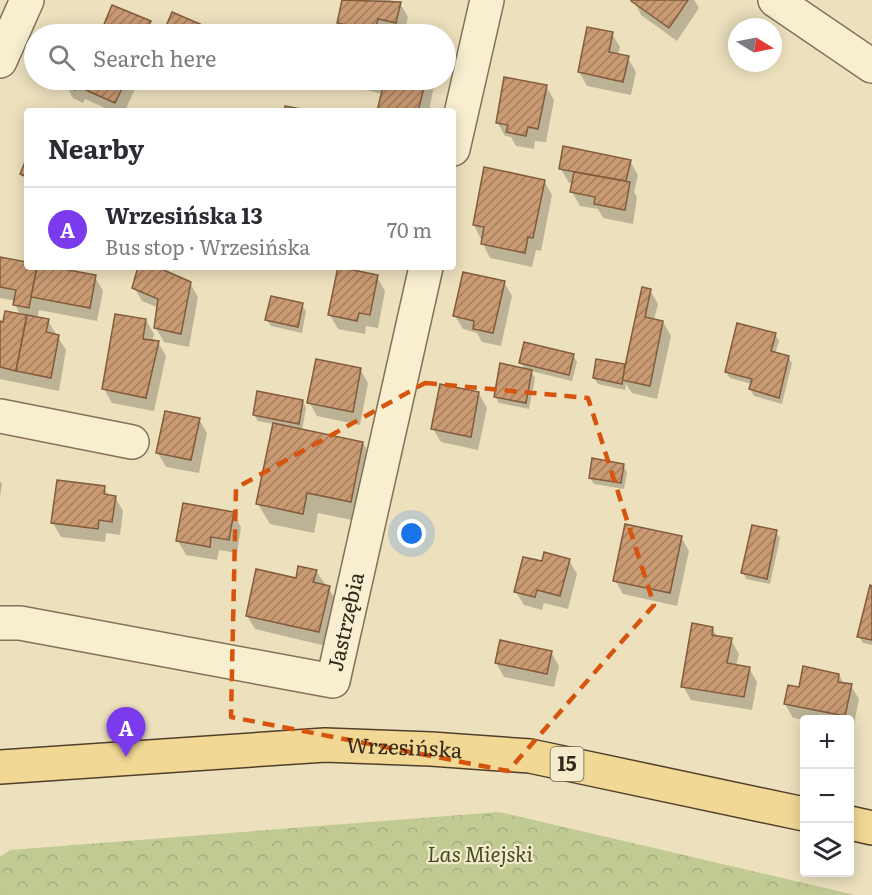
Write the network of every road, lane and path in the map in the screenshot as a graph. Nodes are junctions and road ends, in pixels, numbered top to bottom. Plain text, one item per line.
1 (27, 0) edge
2 (487, 0) edge
3 (775, 0) edge
4 (0, 61) edge
5 (872, 66) edge
6 (456, 136) edge
7 (425, 270) edge
8 (0, 416) edge
9 (132, 442) dead end
10 (0, 623) edge
11 (0, 767) edge
12 (800, 813) edge
13 (854, 824) edge
14 (872, 828) edge

1 - 4 street
2 - 6 street
3 - 5 street
7 - 10 street, Jastrzębia
8 - 9 street
11 - 12 main road, Wrzesińska / 15
13 - 14 main road

